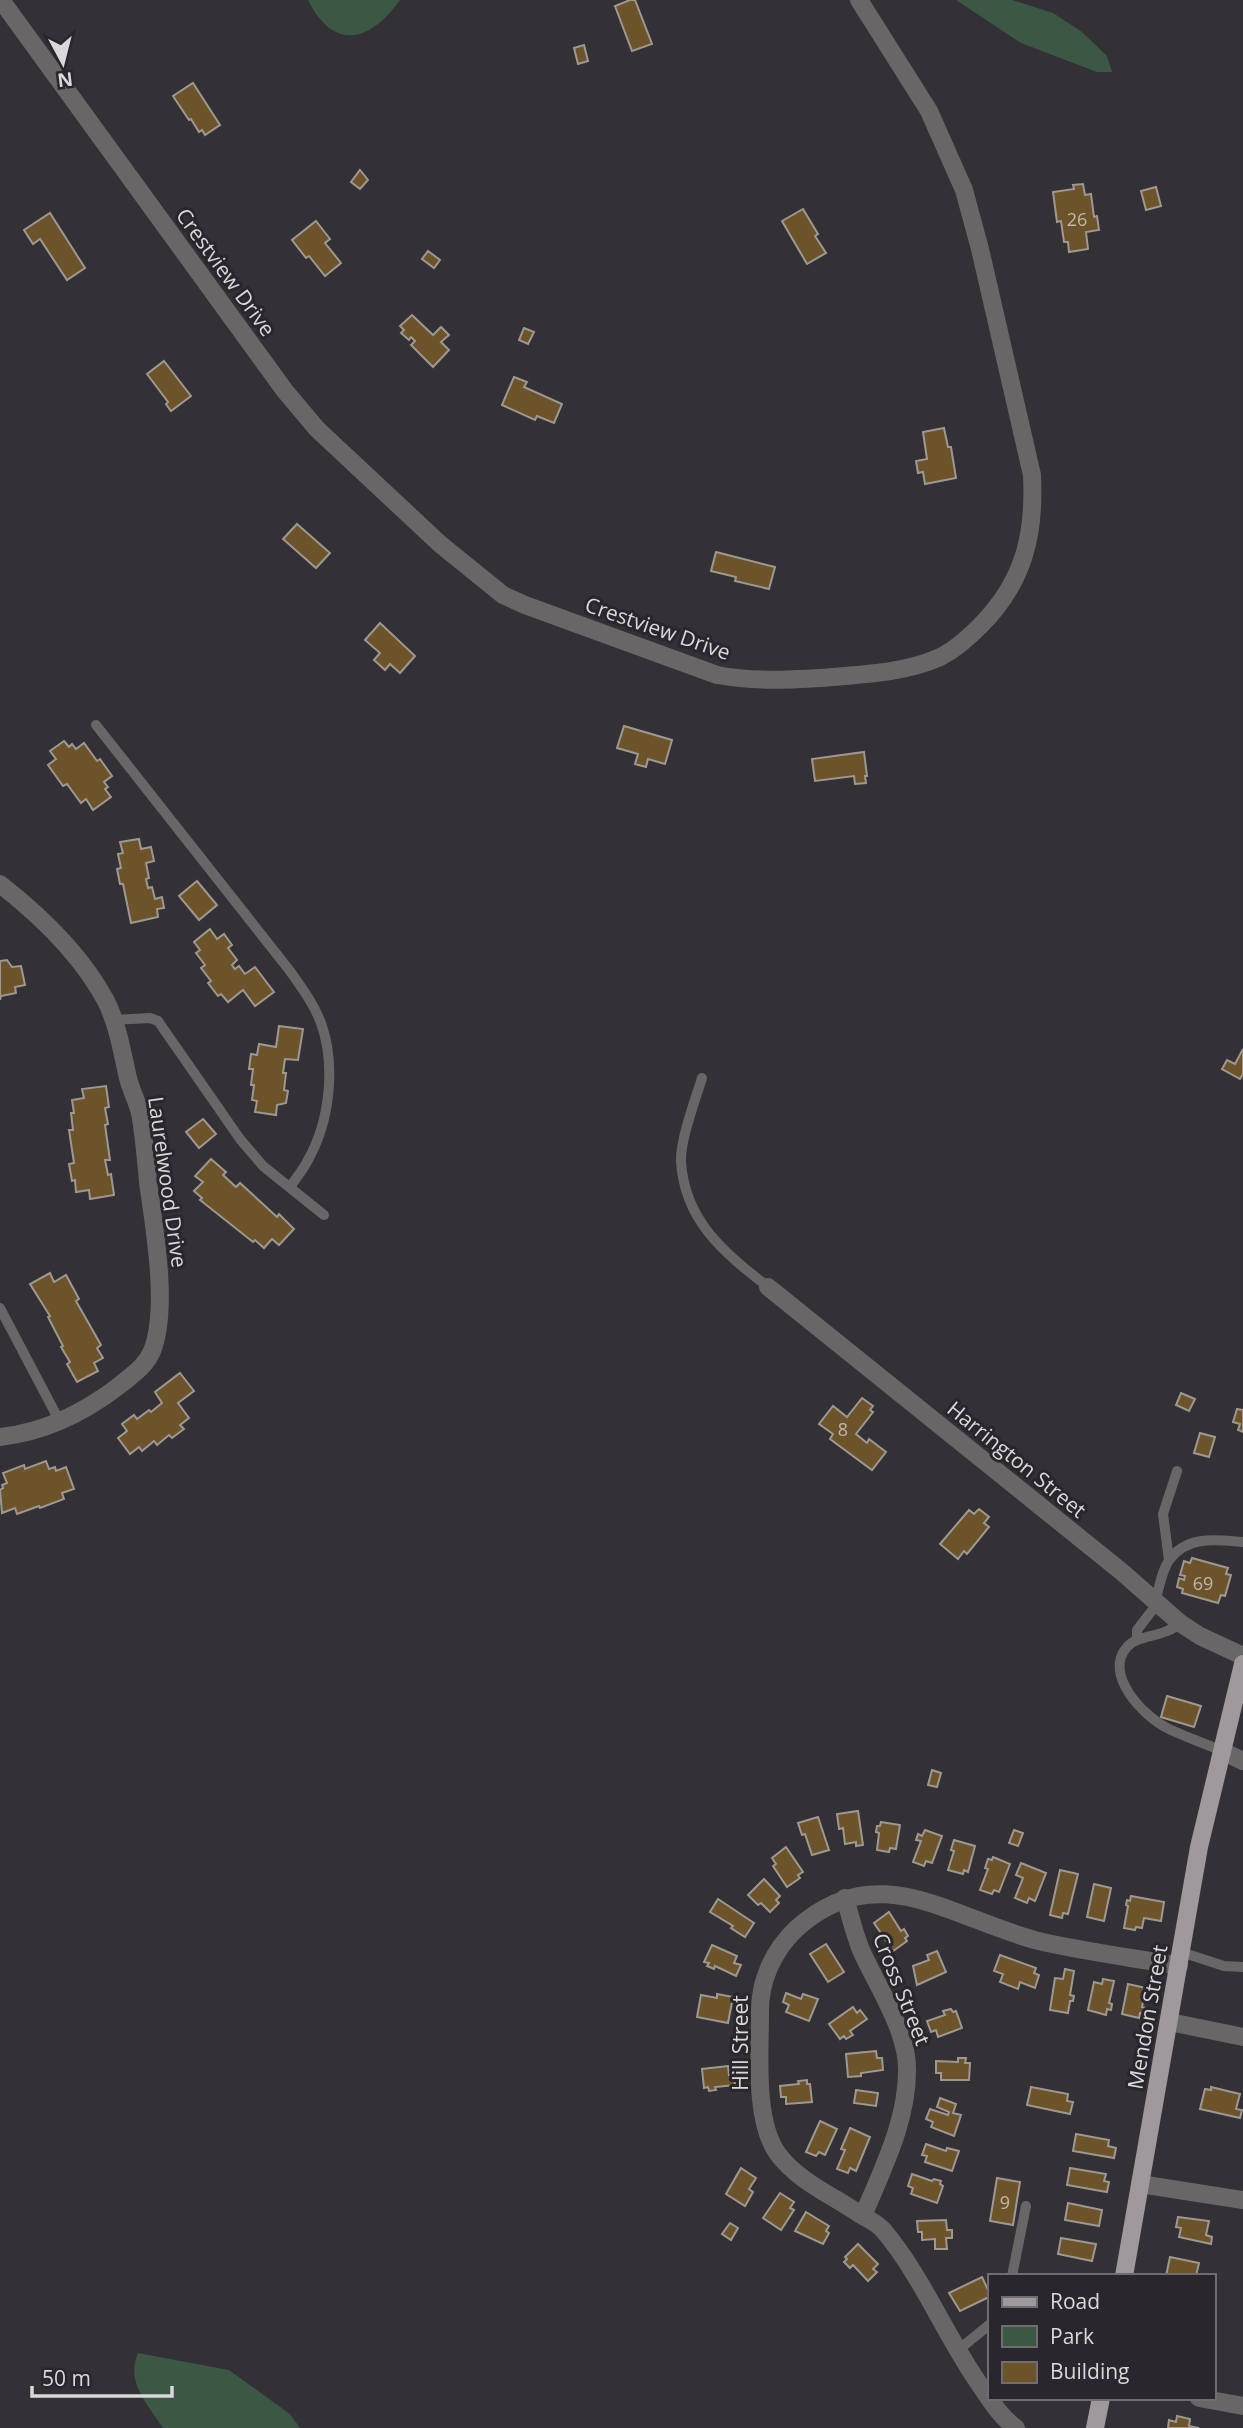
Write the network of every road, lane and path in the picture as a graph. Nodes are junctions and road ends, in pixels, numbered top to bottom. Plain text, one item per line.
1 (1, 0) edge
2 (859, 0) edge
3 (96, 725) dead end
4 (0, 884) edge
5 (113, 1020) junction
6 (702, 1079) dead end
7 (290, 1187) junction
8 (324, 1215) dead end
9 (768, 1286) joint
10 (0, 1308) edge
11 (60, 1422) junction
12 (0, 1437) edge
13 (1177, 1471) dead end
14 (1243, 1542) edge
15 (1168, 1560) junction
16 (1156, 1603) junction
17 (1180, 1623) junction
18 (1137, 1640) junction
19 (1243, 1656) edge
20 (1243, 1664) edge
21 (1220, 1759) junction
22 (1243, 1761) edge
23 (845, 1899) junction
24 (1180, 1959) junction
25 (1243, 1967) edge
26 (1170, 2022) junction
27 (1243, 2037) edge
28 (1140, 2184) junction
29 (1243, 2200) edge
30 (1026, 2206) dead end
31 (863, 2216) junction
32 (1012, 2274) edge
33 (1124, 2274) edge
34 (988, 2326) edge
35 (957, 2351) junction
36 (988, 2396) edge
37 (991, 2400) edge
38 (1101, 2400) edge
39 (1210, 2400) edge
40 (1243, 2406) edge
41 (1016, 2428) edge
42 (1095, 2428) edge

1 - 2 street, Crestview Drive
3 - 7 lane
4 - 5 street, Laurelwood Drive
5 - 7 lane
5 - 11 street, Laurelwood Drive
6 - 9 lane
7 - 8 lane
9 - 16 street, Harrington Street
10 - 11 lane
11 - 12 street, Laurelwood Drive
13 - 15 lane
14 - 15 lane
15 - 16 lane
16 - 17 street, Harrington Street
16 - 18 lane
17 - 18 lane
17 - 19 street, Harrington Street
18 - 21 lane
20 - 21 main road, Mendon Street
21 - 22 street
21 - 24 main road, Mendon Street
23 - 24 street, Hill Street
23 - 31 street, Cross Street
23 - 31 street, Hill Street
24 - 25 lane
24 - 26 main road, Mendon Street
26 - 27 street
26 - 28 main road, Mendon Street
28 - 29 street
28 - 33 main road, Mendon Street
30 - 32 lane
31 - 35 street, Hill Street
34 - 35 lane
35 - 36 street, Hill Street
37 - 41 street, Hill Street
38 - 42 main road
39 - 40 street

